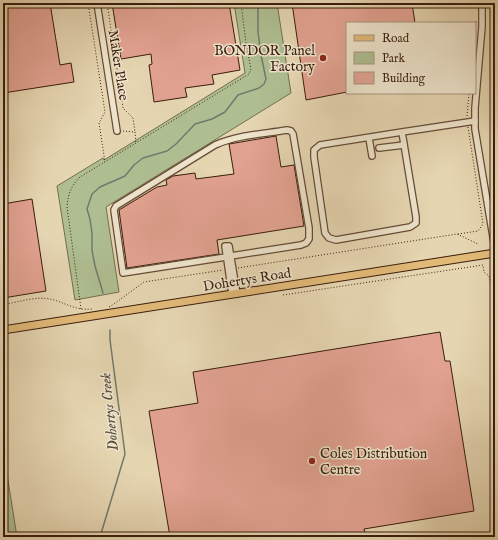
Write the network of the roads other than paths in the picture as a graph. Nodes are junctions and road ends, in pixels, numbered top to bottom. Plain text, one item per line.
1 (97, 3) edge
2 (482, 3) edge
3 (475, 121) junction
4 (117, 131) road end
5 (402, 132) junction
6 (369, 138) junction
7 (404, 145) junction
8 (379, 148) dead end
9 (372, 156) dead end
10 (495, 249) edge
11 (495, 253) edge
12 (229, 257) junction
13 (234, 294) junction
14 (3, 330) edge

1 - 4 street, Maker Place
2 - 3 street
3 - 5 street
3 - 10 street
5 - 6 street
5 - 7 street
6 - 7 street
6 - 9 street
7 - 8 street
11 - 13 main road, Dohertys Road
12 - 12 street
12 - 13 street
13 - 14 main road, Dohertys Road

